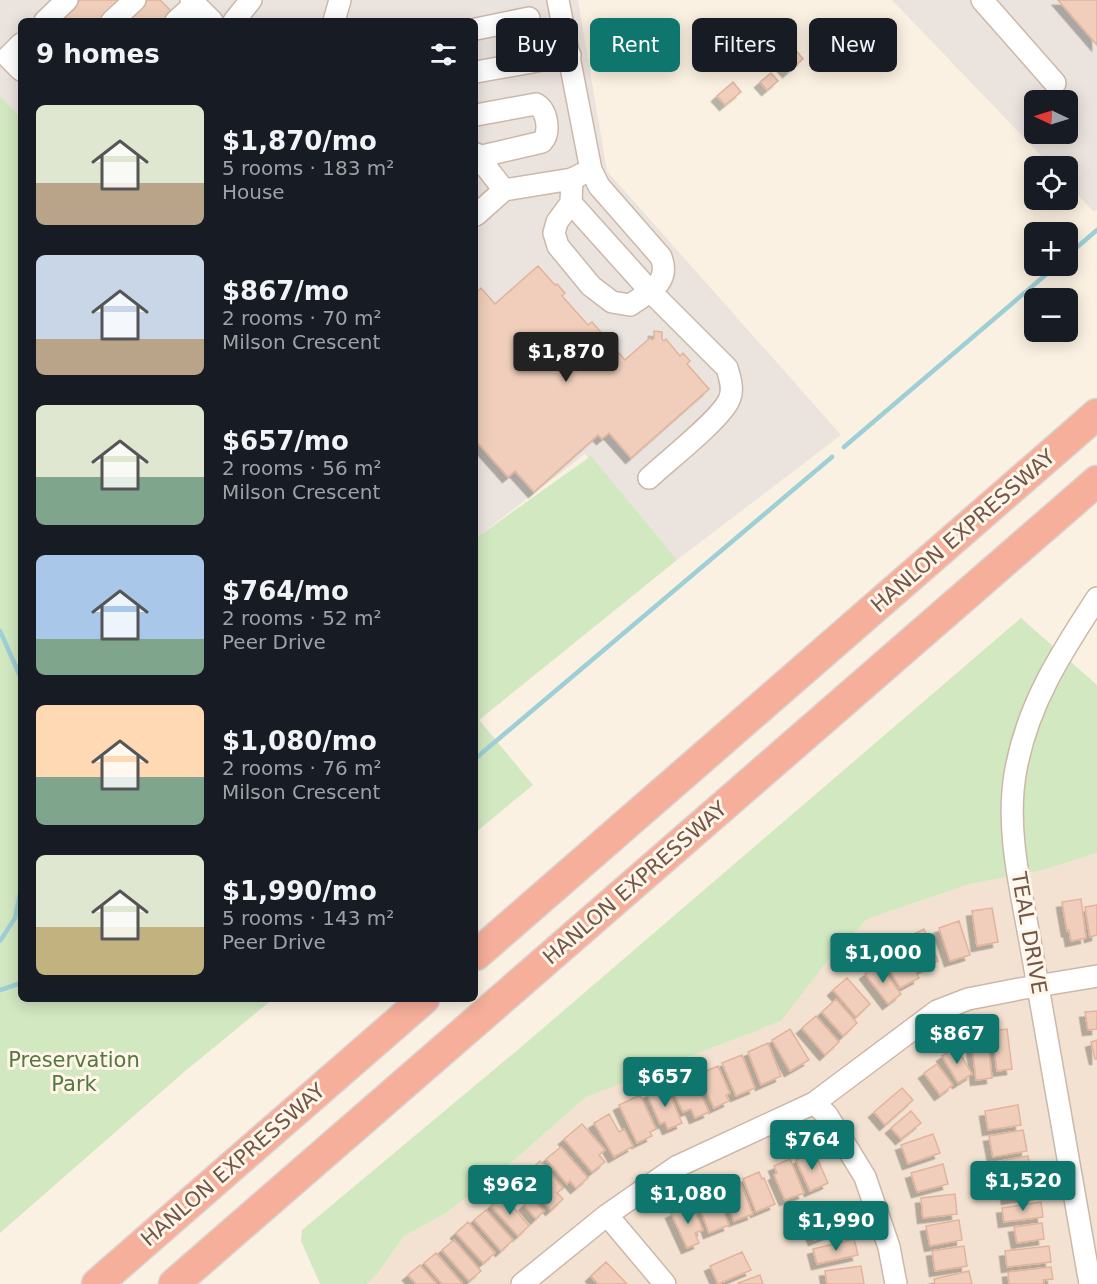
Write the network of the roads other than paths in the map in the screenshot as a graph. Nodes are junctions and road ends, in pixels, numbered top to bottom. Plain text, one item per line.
1 (67, 0) edge
2 (135, 0) edge
3 (251, 0) edge
4 (340, 0) edge
5 (558, 0) edge
6 (982, 0) edge
7 (193, 2) edge
8 (48, 18) edge
9 (115, 18) edge
10 (179, 18) edge
11 (209, 18) edge
12 (236, 18) edge
13 (335, 18) edge
14 (562, 18) edge
15 (496, 25) edge
16 (478, 29) edge
17 (18, 47) edge
18 (18, 67) edge
19 (496, 68) edge
20 (478, 72) edge
21 (572, 72) edge
22 (1055, 83) dead end
23 (478, 115) edge
24 (478, 156) edge
25 (478, 157) edge
26 (581, 174) junction
27 (504, 190) junction
28 (571, 203) junction
29 (478, 213) edge
30 (650, 291) junction
31 (1097, 414) edge
32 (649, 478) dead end
33 (1097, 481) edge
34 (1097, 598) edge
35 (478, 953) edge
36 (1097, 976) edge
37 (1038, 985) junction
38 (421, 1002) edge
39 (814, 1103) junction
40 (607, 1215) junction
41 (97, 1284) edge
42 (174, 1284) edge
43 (522, 1284) edge
44 (664, 1284) edge
45 (896, 1284) edge
46 (1090, 1284) edge

1 - 8 street
2 - 9 street
3 - 12 street
4 - 13 street
5 - 14 street
6 - 22 street
7 - 10 street
7 - 11 street
15 - 16 street
17 - 18 street
19 - 20 street
21 - 26 street
23 - 24 street
25 - 27 street
26 - 27 street
26 - 28 street
26 - 30 street
27 - 29 street
28 - 30 street
28 - 30 street
30 - 32 street
31 - 35 highway, HANLON EXPRESSWAY
33 - 42 highway, HANLON EXPRESSWAY
34 - 37 street, TEAL DRIVE
36 - 37 street
37 - 39 street
37 - 46 street, TEAL DRIVE
38 - 41 highway, HANLON EXPRESSWAY
39 - 40 street
39 - 45 street
40 - 43 street
40 - 44 street

